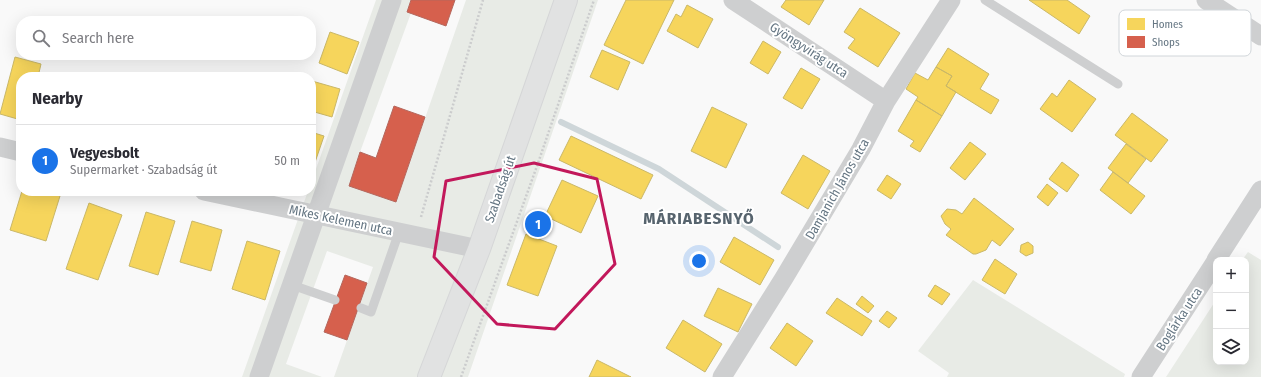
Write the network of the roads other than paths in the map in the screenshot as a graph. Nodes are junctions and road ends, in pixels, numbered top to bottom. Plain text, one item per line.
1 (392, 0) edge
2 (566, 0) edge
3 (733, 0) edge
4 (951, 0) edge
5 (985, 0) edge
6 (1206, 0) edge
7 (1221, 10) edge
8 (1251, 29) edge
9 (1261, 36) edge
10 (1118, 84) dead end
11 (886, 101) junction
12 (0, 147) edge
13 (16, 151) edge
14 (1261, 190) edge
15 (227, 196) edge
16 (316, 215) junction
17 (407, 233) junction
18 (479, 249) junction
19 (1218, 257) edge
20 (1213, 265) edge
21 (292, 285) junction
22 (335, 300) dead end
23 (361, 308) dead end
24 (259, 377) edge
25 (429, 377) edge
26 (722, 377) edge
27 (1141, 377) edge

1 - 16 street
2 - 18 main road, Szabadság út
3 - 11 street, Gyöngyvirág utca
4 - 11 street, Damjanich János utca
5 - 10 lane
6 - 7 street
8 - 9 street
11 - 26 street, Damjanich János utca
12 - 13 street
14 - 19 street, Boglárka utca
15 - 16 street, Mikes Kelemen utca
16 - 17 street, Mikes Kelemen utca
16 - 21 street
17 - 18 street, Mikes Kelemen utca
17 - 23 lane
18 - 25 main road, Szabadság út
20 - 27 street, Boglárka utca
21 - 22 lane
21 - 24 street

